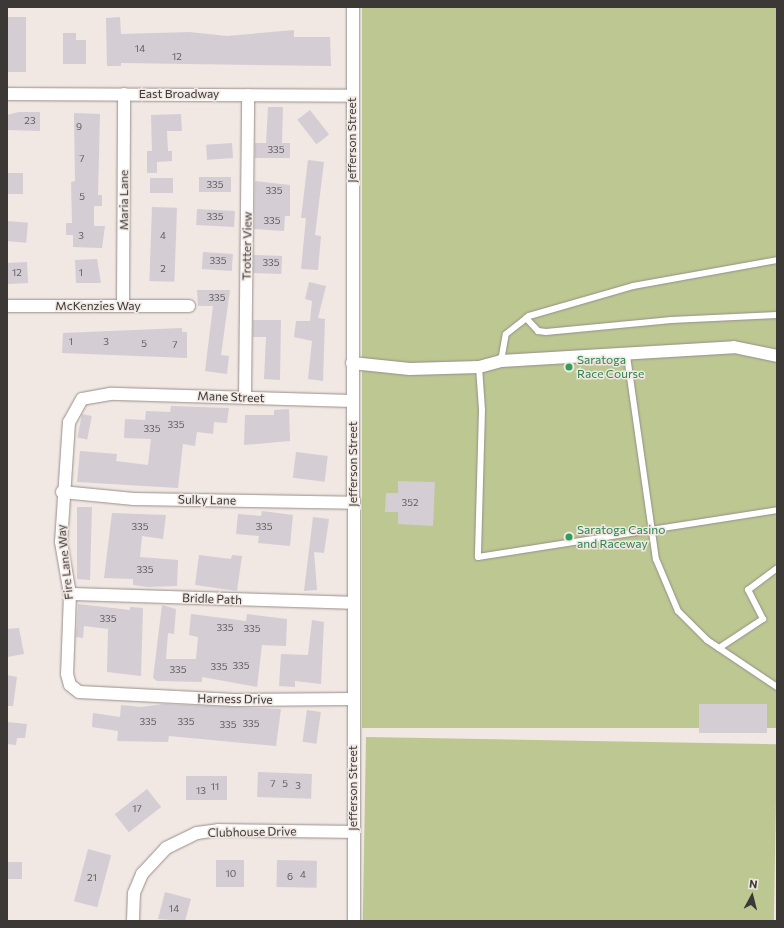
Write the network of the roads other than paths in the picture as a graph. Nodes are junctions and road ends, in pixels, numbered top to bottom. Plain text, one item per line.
1 (353, 7) edge
2 (7, 94) edge
3 (124, 94) junction
4 (248, 95) junction
5 (352, 96) junction
6 (777, 260) edge
7 (7, 306) edge
8 (123, 306) junction
9 (189, 306) dead end
10 (777, 316) edge
11 (526, 318) junction
12 (627, 356) junction
13 (777, 356) edge
14 (501, 361) junction
15 (352, 363) junction
16 (479, 367) junction
17 (110, 394) joint
18 (245, 398) junction
19 (352, 401) junction
20 (62, 492) junction
21 (353, 503) junction
22 (777, 510) edge
23 (651, 531) junction
24 (777, 568) edge
25 (70, 594) junction
26 (353, 604) junction
27 (719, 648) junction
28 (777, 686) edge
29 (116, 696) joint
30 (353, 699) junction
31 (353, 832) junction
32 (133, 921) edge
33 (354, 921) edge

1 - 5 street, Jefferson Street
2 - 3 street, East Broadway
3 - 4 street, East Broadway
3 - 8 street, Maria Lane
4 - 5 street, East Broadway
4 - 18 street, Trotter View
5 - 15 street, Jefferson Street
6 - 11 lane
7 - 8 street, McKenzies Way
8 - 9 street, McKenzies Way
10 - 11 lane
11 - 14 lane
12 - 13 street
12 - 14 street
12 - 23 lane
14 - 16 street
15 - 16 street
15 - 19 street, Jefferson Street
16 - 23 lane
17 - 18 street, Mane Street
17 - 20 street, Fire Lane Way
18 - 19 street, Mane Street
19 - 21 street, Jefferson Street
20 - 21 street, Sulky Lane
20 - 25 street, Fire Lane Way
21 - 26 street, Jefferson Street
22 - 23 lane
23 - 27 lane
24 - 27 lane
25 - 26 street, Bridle Path
25 - 29 street, Fire Lane Way
26 - 30 street, Jefferson Street
27 - 28 lane
29 - 30 street, Harness Drive
30 - 31 street, Jefferson Street
31 - 32 street, Clubhouse Drive
31 - 33 street, Jefferson Street

